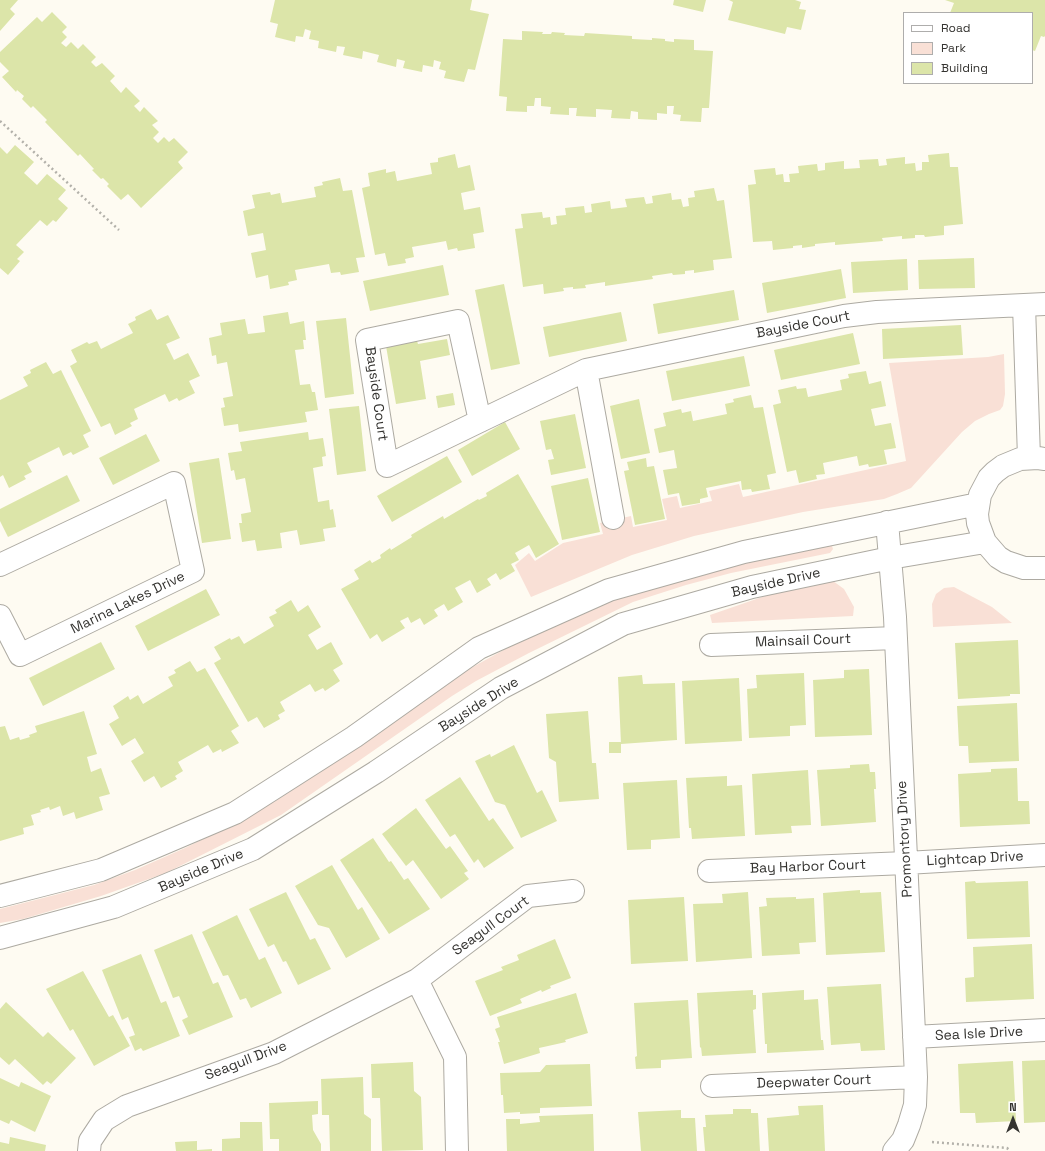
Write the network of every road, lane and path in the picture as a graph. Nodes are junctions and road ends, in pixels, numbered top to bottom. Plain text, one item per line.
1 (0, 120) edge
2 (119, 230) dead end
3 (1035, 305) edge
4 (586, 370) junction
5 (480, 421) junction
6 (1037, 458) edge
7 (978, 504) junction
8 (613, 518) dead end
9 (887, 522) junction
10 (985, 542) junction
11 (890, 558) junction
12 (0, 565) edge
13 (1045, 568) edge
14 (0, 616) edge
15 (896, 638) junction
16 (711, 644) dead end
17 (1045, 855) edge
18 (906, 863) junction
19 (709, 871) dead end
20 (573, 891) dead end
21 (0, 896) edge
22 (0, 938) edge
23 (417, 980) junction
24 (1045, 1030) edge
25 (914, 1037) junction
26 (916, 1077) junction
27 (712, 1086) dead end
28 (898, 1145) edge
29 (88, 1151) edge
30 (457, 1151) edge
31 (1010, 1151) edge

1 - 2 path
3 - 4 street, Bayside Court
3 - 6 street, Bayside Court
4 - 5 street, Bayside Court
4 - 8 street
5 - 5 street, Bayside Court
6 - 7 street
7 - 9 street
7 - 10 street
9 - 11 street, Promontory Drive
9 - 21 street
10 - 11 street, Bayside Drive
10 - 13 street
11 - 15 street, Promontory Drive
11 - 22 street, Bayside Drive
12 - 14 street, Marina Lakes Drive
15 - 16 street, Mainsail Court
15 - 18 street, Promontory Drive
17 - 18 street, Lightcap Drive
18 - 19 street, Bay Harbor Court
18 - 25 street, Promontory Drive
20 - 23 street, Seagull Court
23 - 29 street, Seagull Drive
23 - 30 street
24 - 25 street, Sea Isle Drive
25 - 26 street, Promontory Drive
26 - 27 street, Deepwater Court
26 - 28 street, Promontory Drive
28 - 31 path

